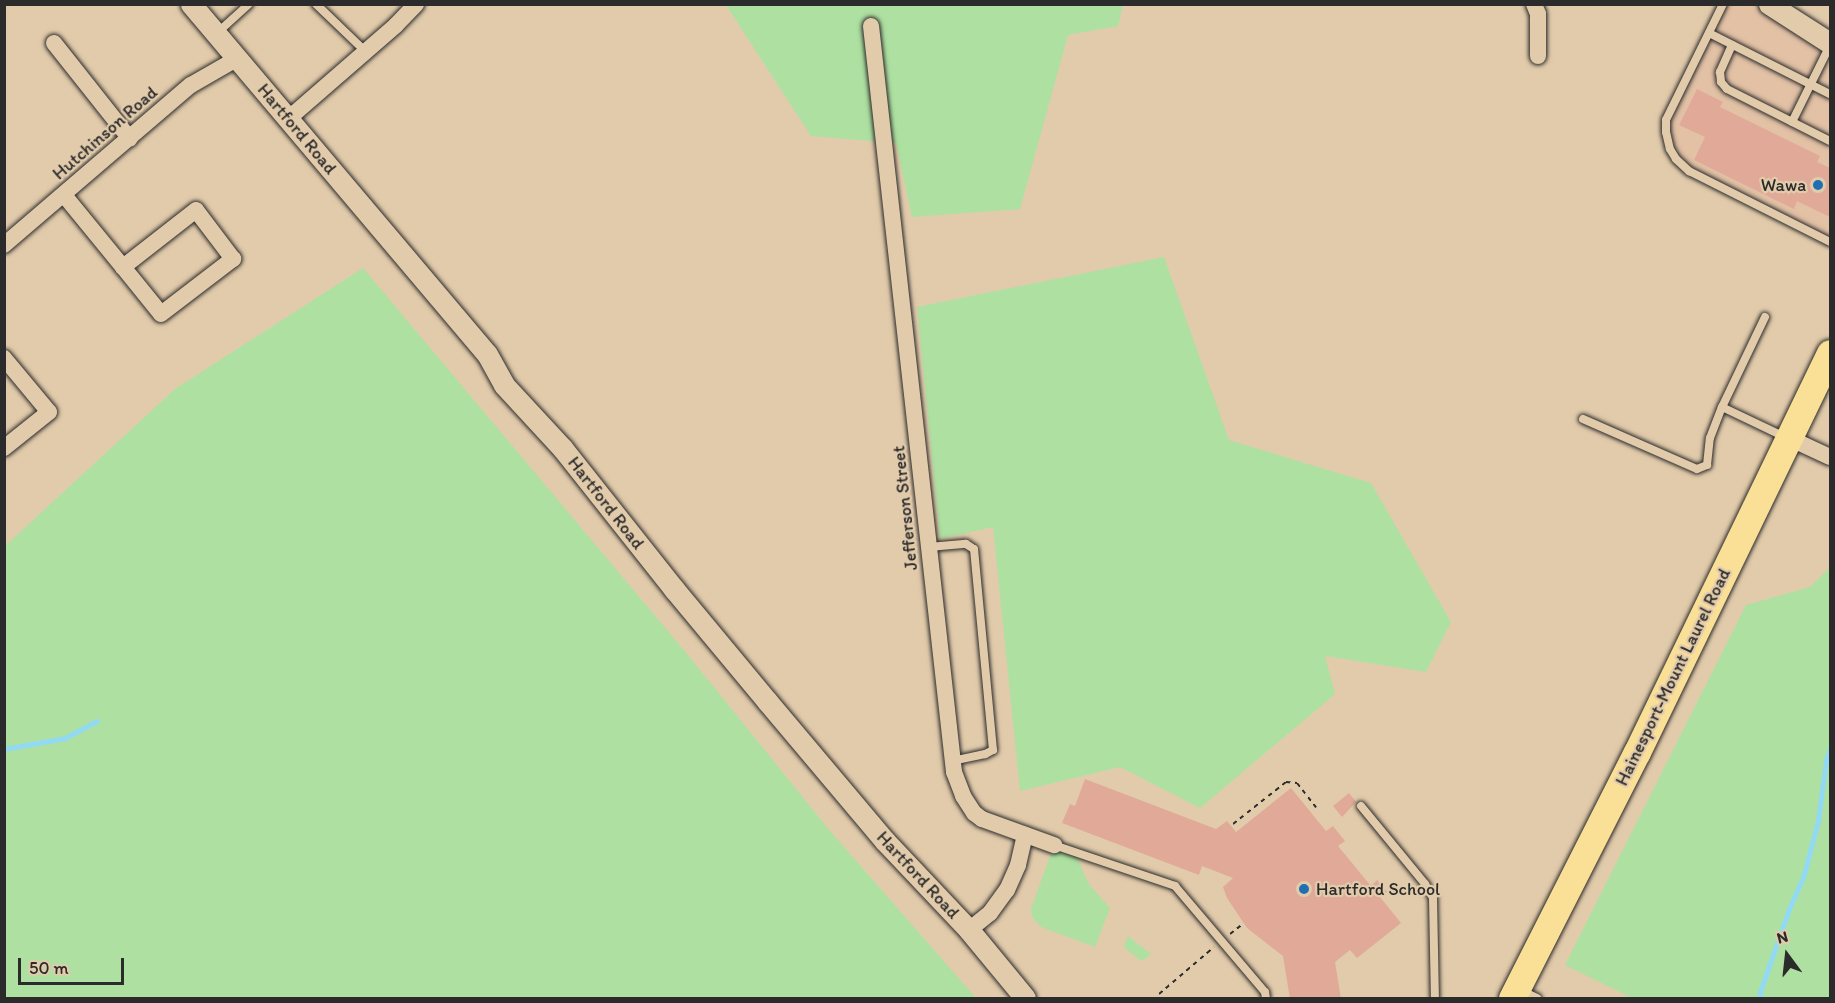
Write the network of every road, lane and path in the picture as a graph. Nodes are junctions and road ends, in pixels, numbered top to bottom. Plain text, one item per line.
1 (191, 4) edge
2 (249, 4) edge
3 (316, 4) edge
4 (416, 4) edge
5 (1534, 4) edge
6 (1723, 4) edge
7 (1769, 4) edge
8 (871, 26) dead end
9 (1709, 33) junction
10 (216, 34) junction
11 (54, 43) dead end
12 (1830, 44) edge
13 (1732, 45) junction
14 (365, 51) junction
15 (1538, 56) dead end
16 (238, 58) junction
17 (1811, 84) junction
18 (1830, 94) edge
19 (288, 119) junction
20 (1792, 122) junction
21 (130, 139) junction
22 (1830, 141) edge
23 (64, 195) junction
24 (7, 237) edge
25 (1830, 242) edge
26 (123, 267) junction
27 (1765, 316) dead end
28 (1830, 353) edge
29 (7, 365) edge
30 (1722, 407) junction
31 (1582, 419) dead end
32 (1789, 438) junction
33 (4, 448) edge
34 (1830, 457) edge
35 (930, 547) junction
36 (953, 761) junction
37 (1361, 806) dead end
38 (1316, 807) dead end
39 (1233, 824) dead end
40 (1025, 835) junction
41 (1054, 845) joint
42 (1243, 924) dead end
43 (969, 930) junction
44 (1222, 941) junction
45 (1159, 993) dead end
46 (1522, 995) edge
47 (1025, 999) edge
48 (1266, 999) edge
49 (1435, 999) edge

1 - 10 street, Hartford Road
2 - 10 lane
3 - 14 lane
4 - 14 street
5 - 15 street
6 - 9 lane
7 - 12 street
8 - 35 street, Jefferson Street
9 - 13 lane
9 - 25 lane
10 - 16 street, Hartford Road
11 - 21 street
12 - 17 lane
13 - 17 lane
13 - 20 lane
14 - 19 street
16 - 19 street, Hartford Road
16 - 21 street, Hutchinson Road
17 - 18 lane
17 - 20 lane
19 - 43 street, Hartford Road
20 - 22 lane
21 - 23 street, Hutchinson Road
23 - 24 street, Hutchinson Road
23 - 26 street
26 - 26 street
27 - 30 lane
28 - 32 main road, Hainesport-Mount Laurel Road
29 - 33 street
30 - 31 lane
30 - 32 lane
32 - 34 street
32 - 46 main road, Hainesport-Mount Laurel Road
35 - 36 street, Jefferson Street
35 - 36 lane
36 - 40 street, Jefferson Street
37 - 49 lane
38 - 39 path
40 - 41 street, Jefferson Street
40 - 43 street
41 - 44 lane
42 - 44 path
43 - 47 street, Hartford Road
44 - 45 path
44 - 48 lane

